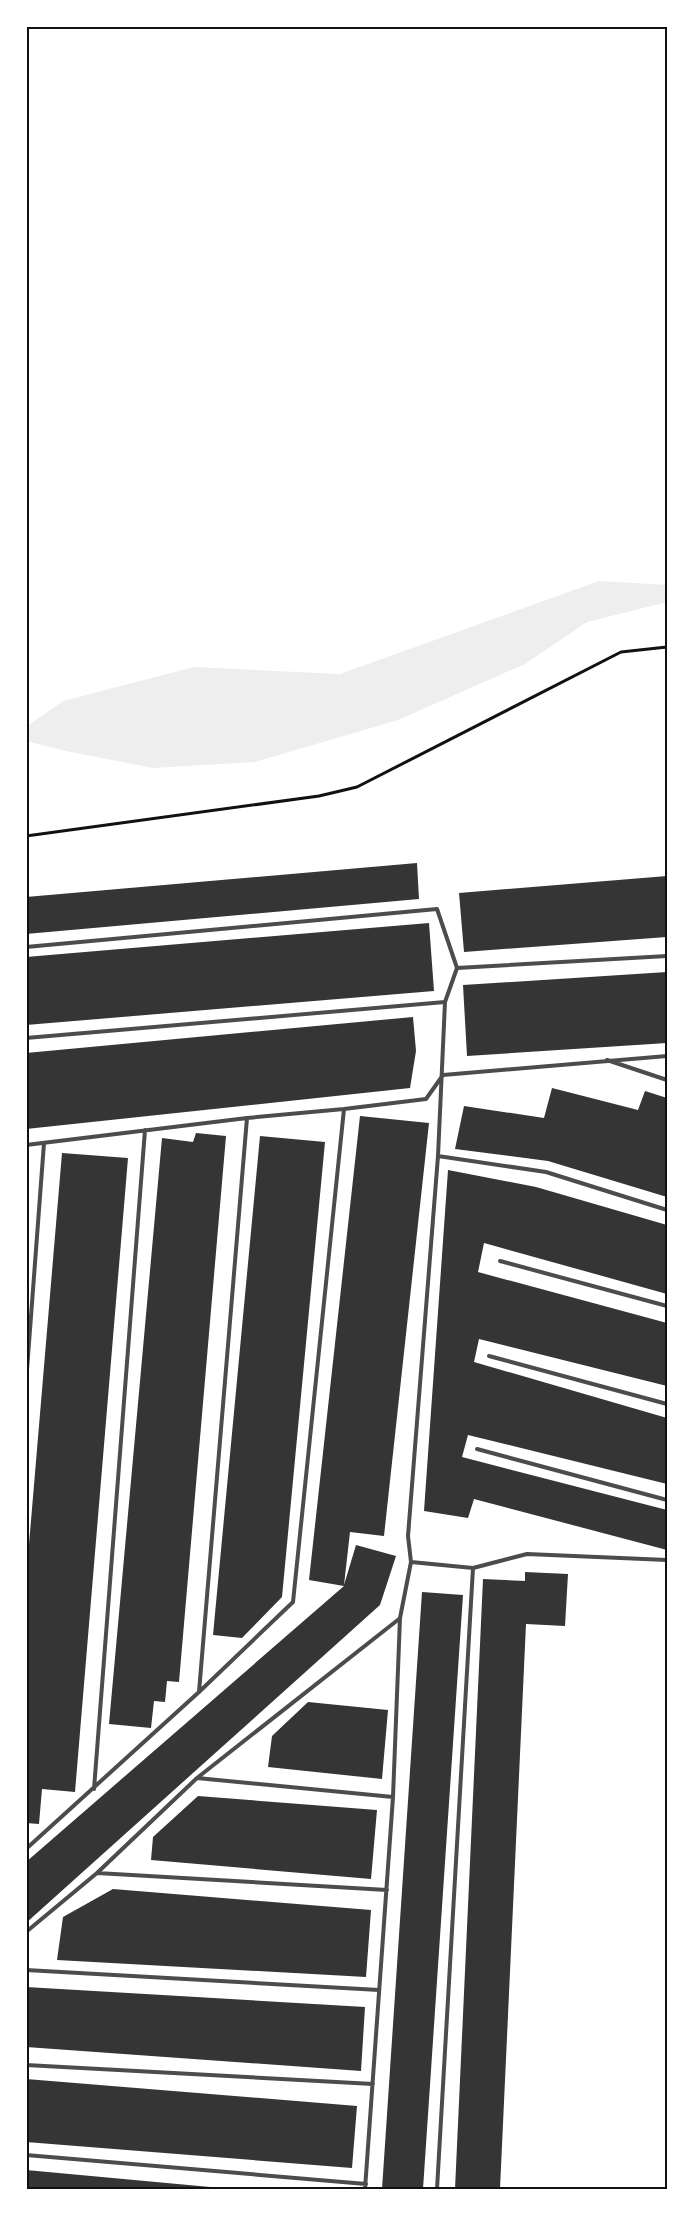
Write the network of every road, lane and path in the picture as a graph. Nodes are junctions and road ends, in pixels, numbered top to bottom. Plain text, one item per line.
1 (667, 646) edge
2 (26, 836) edge
3 (26, 947) edge
4 (667, 956) edge
5 (457, 968) junction
6 (445, 1002) junction
7 (26, 1038) edge
8 (667, 1056) edge
9 (604, 1060) junction
10 (443, 1074) junction
11 (667, 1080) edge
12 (344, 1109) junction
13 (247, 1118) junction
14 (145, 1130) junction
15 (44, 1143) junction
16 (26, 1145) edge
17 (438, 1156) junction
18 (667, 1210) edge
19 (500, 1261) dead end
20 (667, 1306) edge
21 (490, 1356) dead end
22 (26, 1384) edge
23 (667, 1404) edge
24 (477, 1449) dead end
25 (667, 1500) edge
26 (667, 1560) edge
27 (411, 1562) junction
28 (473, 1568) junction
29 (400, 1618) junction
30 (199, 1692) junction
31 (196, 1778) junction
32 (94, 1789) junction
33 (393, 1797) junction
34 (26, 1849) edge
35 (97, 1873) junction
36 (387, 1890) junction
37 (26, 1932) edge
38 (26, 1970) edge
39 (379, 1990) junction
40 (26, 2065) edge
41 (373, 2084) junction
42 (26, 2155) edge
43 (365, 2186) edge
44 (437, 2189) edge

1 - 2 path
3 - 5 lane
4 - 5 lane
5 - 6 lane
6 - 7 lane
6 - 10 lane
8 - 9 lane
9 - 10 lane
9 - 11 lane
10 - 12 lane
10 - 17 lane
12 - 13 lane
12 - 30 lane
13 - 14 lane
13 - 30 lane
14 - 15 lane
14 - 32 lane
15 - 16 lane
15 - 22 lane
17 - 18 lane
17 - 27 lane
19 - 20 lane
21 - 23 lane
24 - 25 lane
26 - 28 lane
27 - 28 lane
27 - 29 lane
28 - 44 lane
29 - 31 lane
29 - 33 lane
30 - 32 lane
31 - 33 lane
31 - 35 lane
32 - 34 lane
33 - 36 lane
35 - 36 lane
35 - 37 lane
36 - 39 lane
38 - 39 lane
39 - 41 lane
40 - 41 lane
41 - 43 lane
42 - 43 lane

